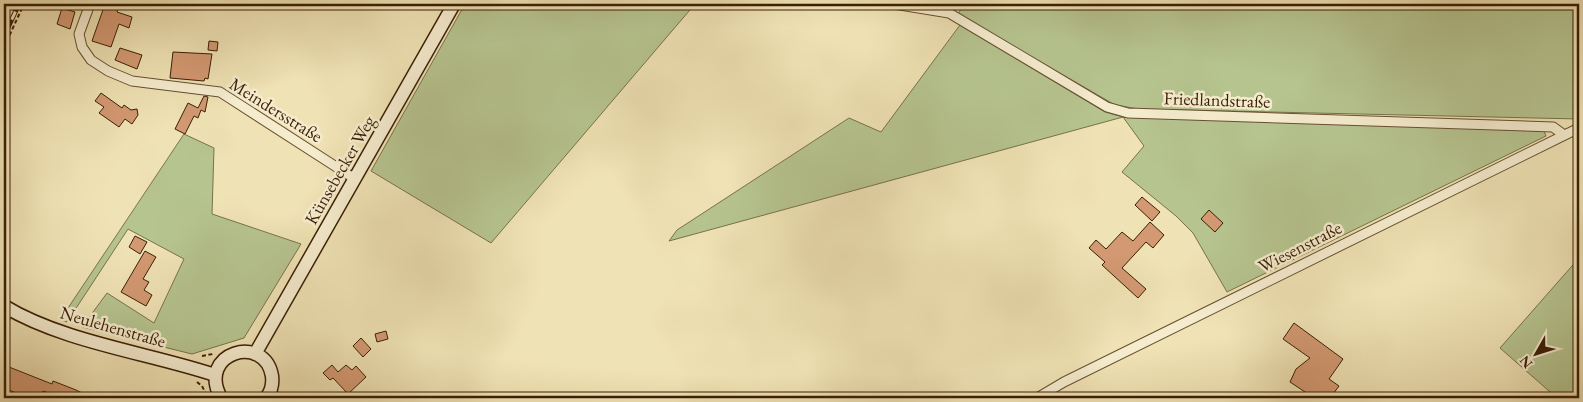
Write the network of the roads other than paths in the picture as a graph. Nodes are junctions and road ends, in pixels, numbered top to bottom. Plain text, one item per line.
1 (90, 4) edge
2 (454, 4) edge
3 (894, 4) edge
4 (1579, 128) edge
5 (1564, 136) junction
6 (355, 179) junction
7 (6, 312) edge
8 (255, 354) junction
9 (215, 376) junction
10 (272, 397) edge
11 (221, 398) edge
12 (1037, 398) edge

1 - 6 street, Meindersstraße
2 - 6 street, Künsebecker Weg
3 - 5 street, Friedlandstraße
4 - 5 street, Wiesenstraße
5 - 12 street, Wiesenstraße
6 - 8 street, Künsebecker Weg
7 - 9 street, Neulehenstraße
8 - 9 street
8 - 10 street
9 - 11 street

